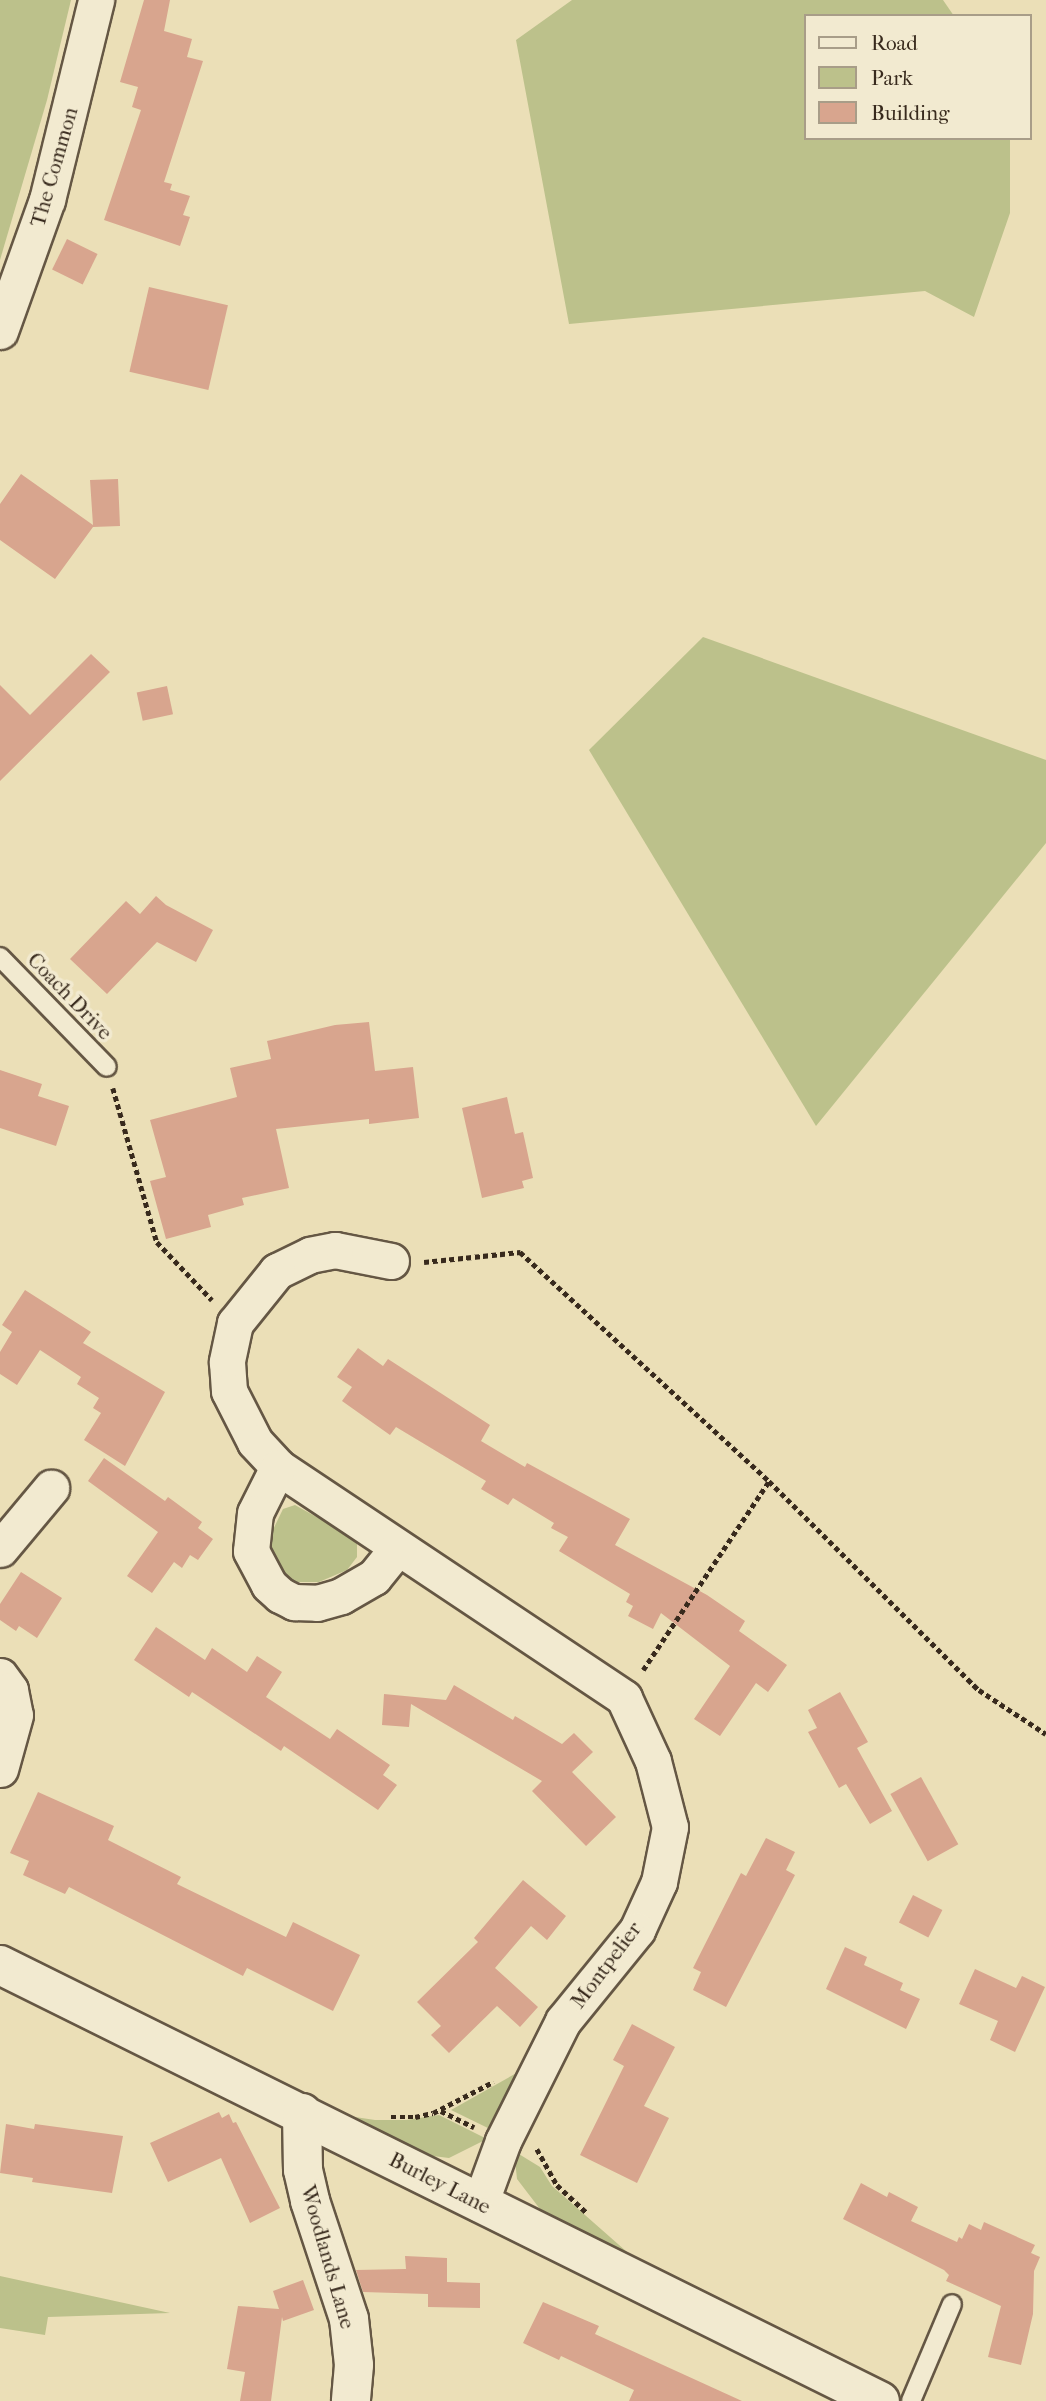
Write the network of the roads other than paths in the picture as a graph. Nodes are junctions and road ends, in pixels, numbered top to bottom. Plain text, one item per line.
1 (96, 0) edge
2 (0, 331) edge
3 (0, 957) edge
4 (107, 1067) road end
5 (401, 1263) road end
6 (278, 1467) junction
7 (51, 1488) dead end
8 (0, 1549) edge
9 (397, 1549) junction
10 (0, 1676) edge
11 (0, 1769) edge
12 (0, 1965) edge
13 (302, 2113) junction
14 (480, 2204) junction
15 (952, 2304) dead end
16 (351, 2401) edge
17 (880, 2401) edge
18 (911, 2401) edge

1 - 2 street, The Common
3 - 4 lane, Coach Drive
5 - 6 street
6 - 9 street
6 - 9 street
7 - 8 street
9 - 14 street, Montpelier
10 - 11 street
12 - 13 street, Burley Lane
13 - 14 street, Burley Lane
13 - 16 street, Woodlands Lane
14 - 17 street, Burley Lane
15 - 18 lane

